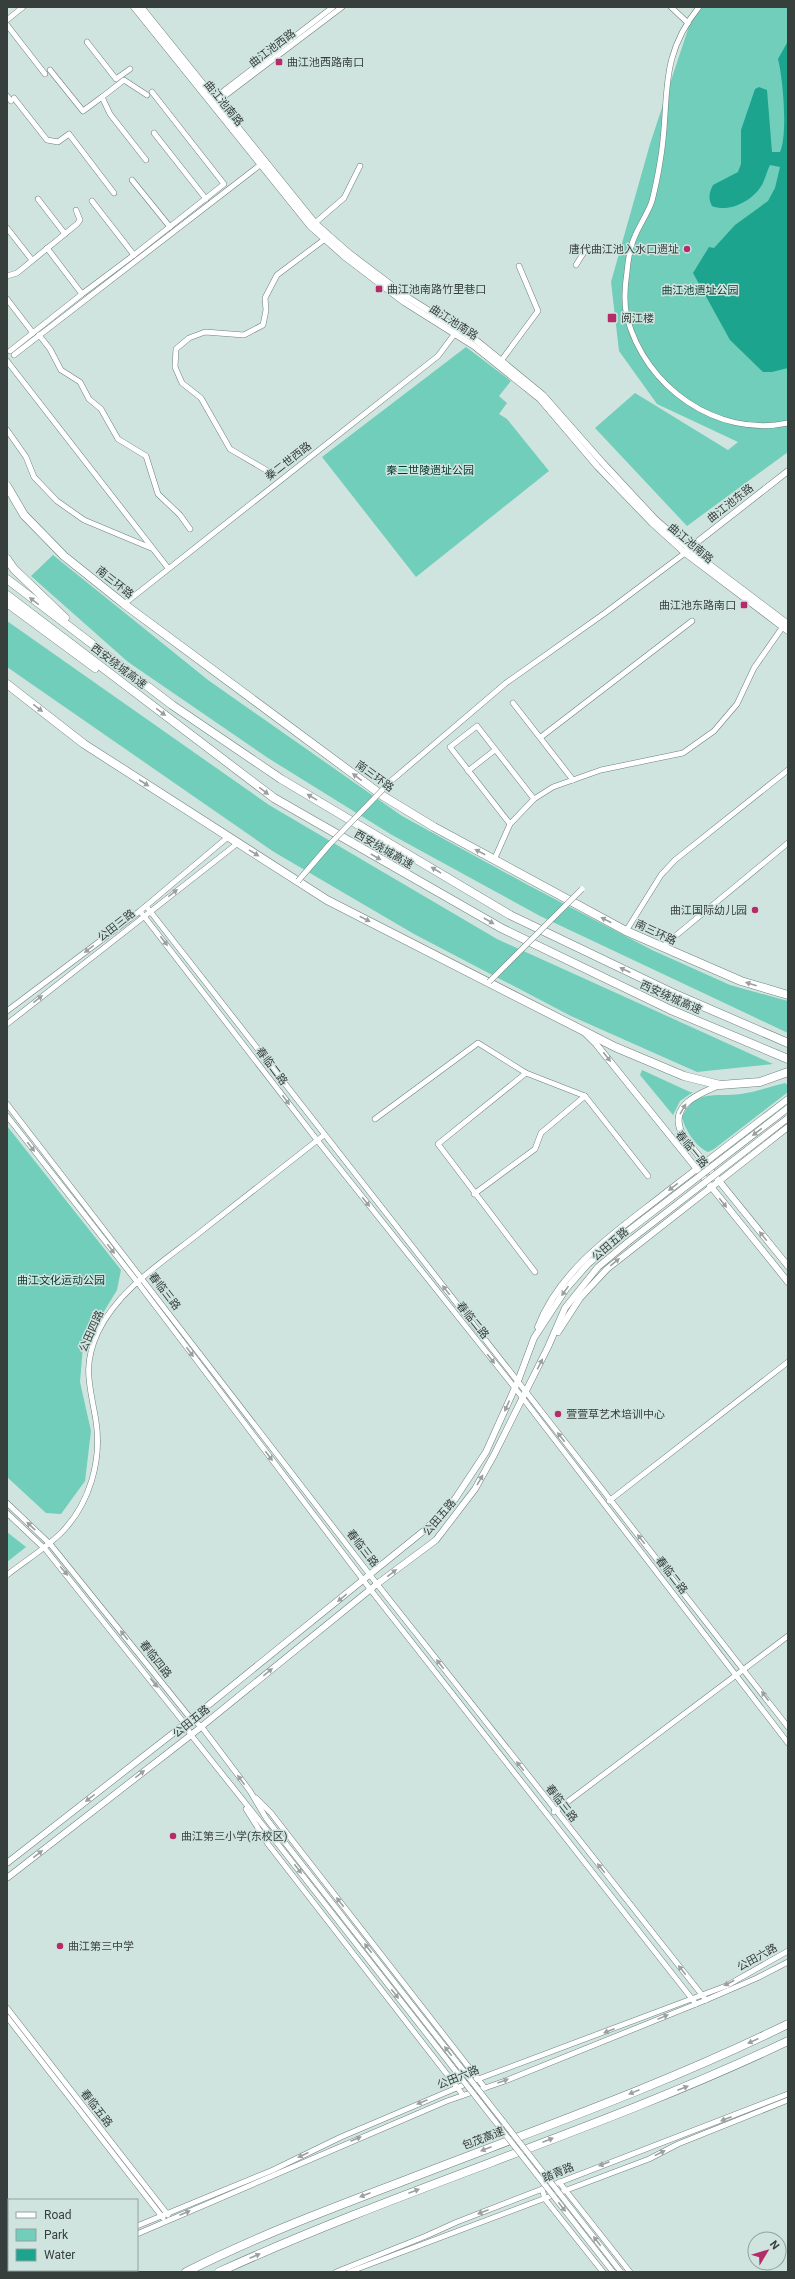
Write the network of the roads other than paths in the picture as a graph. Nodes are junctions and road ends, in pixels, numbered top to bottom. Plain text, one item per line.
1 (23, 7) edge
2 (134, 7) edge
3 (141, 7) edge
4 (333, 7) edge
5 (342, 7) edge
6 (671, 7) edge
7 (699, 7) edge
8 (7, 20) edge
9 (688, 23) junction
10 (7, 25) edge
11 (87, 42) dead end
12 (130, 69) dead end
13 (102, 97) junction
14 (10, 99) edge
15 (214, 101) junction
16 (154, 133) dead end
17 (146, 160) dead end
18 (260, 165) junction
19 (360, 166) dead end
20 (132, 180) dead end
21 (114, 193) dead end
22 (38, 199) dead end
23 (206, 199) junction
24 (92, 201) dead end
25 (76, 210) dead end
26 (315, 223) junction
27 (170, 227) junction
28 (7, 228) edge
29 (65, 234) junction
30 (325, 239) junction
31 (47, 248) junction
32 (586, 249) dead end
33 (134, 255) junction
34 (32, 260) junction
35 (576, 265) dead end
36 (519, 266) dead end
37 (7, 276) edge
38 (82, 294) junction
39 (7, 299) edge
40 (456, 332) junction
41 (33, 333) junction
42 (39, 335) junction
43 (7, 361) edge
44 (501, 361) junction
45 (788, 423) edge
46 (7, 430) edge
47 (266, 470) dead end
48 (788, 471) edge
49 (7, 486) edge
50 (190, 529) dead end
51 (689, 547) junction
52 (152, 548) junction
53 (685, 553) junction
54 (7, 559) edge
55 (168, 568) junction
56 (7, 579) edge
57 (7, 595) edge
58 (7, 603) edge
59 (124, 604) junction
60 (692, 621) dead end
61 (786, 626) edge
62 (128, 672) junction
63 (7, 684) edge
64 (149, 702) junction
65 (513, 703) dead end
66 (541, 737) junction
67 (495, 750) junction
68 (788, 770) edge
69 (468, 771) junction
70 (573, 780) junction
71 (534, 799) junction
72 (510, 824) junction
73 (228, 837) junction
74 (238, 843) junction
75 (788, 843) edge
76 (494, 860) junction
77 (298, 881) junction
78 (582, 889) dead end
79 (146, 906) junction
80 (140, 911) junction
81 (150, 911) junction
82 (144, 915) junction
83 (626, 931) junction
84 (662, 948) junction
85 (489, 982) junction
86 (788, 996) edge
87 (7, 1011) edge
88 (7, 1024) edge
89 (580, 1029) junction
90 (788, 1043) edge
91 (788, 1059) edge
92 (526, 1073) junction
93 (787, 1073) edge
94 (720, 1085) junction
95 (585, 1096) junction
96 (788, 1099) edge
97 (7, 1104) edge
98 (788, 1108) edge
99 (7, 1116) edge
100 (788, 1118) edge
101 (375, 1119) dead end
102 (788, 1127) edge
103 (324, 1134) junction
104 (317, 1140) junction
105 (704, 1163) junction
106 (696, 1169) junction
107 (648, 1176) dead end
108 (718, 1180) junction
109 (710, 1187) junction
110 (474, 1194) junction
111 (788, 1266) edge
112 (535, 1272) dead end
113 (140, 1281) junction
114 (788, 1282) edge
115 (534, 1338) junction
116 (548, 1347) junction
117 (788, 1362) edge
118 (518, 1381) junction
119 (514, 1388) junction
120 (526, 1392) junction
121 (523, 1399) junction
122 (610, 1500) junction
123 (7, 1503) edge
124 (605, 1505) junction
125 (7, 1513) edge
126 (49, 1542) junction
127 (43, 1547) junction
128 (371, 1574) junction
129 (7, 1575) edge
130 (364, 1581) junction
131 (377, 1584) junction
132 (370, 1589) junction
133 (788, 1636) edge
134 (744, 1669) junction
135 (737, 1675) junction
136 (188, 1722) junction
137 (201, 1726) junction
138 (788, 1727) edge
139 (190, 1735) junction
140 (788, 1743) edge
141 (250, 1791) junction
142 (240, 1798) junction
143 (556, 1811) junction
144 (551, 1816) junction
145 (7, 1863) edge
146 (7, 1878) edge
147 (788, 1951) edge
148 (788, 1962) edge
149 (702, 1995) junction
150 (706, 2000) junction
151 (695, 2001) junction
152 (7, 2008) edge
153 (7, 2017) edge
154 (788, 2024) edge
155 (788, 2041) edge
156 (478, 2079) junction
157 (457, 2088) junction
158 (485, 2088) junction
159 (788, 2094) edge
160 (463, 2095) junction
161 (788, 2100) edge
162 (559, 2182) junction
163 (542, 2189) junction
164 (566, 2191) junction
165 (545, 2199) junction
166 (164, 2215) junction
167 (171, 2219) junction
168 (166, 2222) junction
169 (138, 2226) edge
170 (138, 2234) edge
171 (186, 2272) edge
172 (219, 2272) edge
173 (336, 2272) edge
174 (349, 2272) edge
175 (603, 2272) edge
176 (613, 2272) edge
177 (621, 2272) edge
178 (630, 2272) edge

1 - 8 street
2 - 15 main road, 曲江池南路
3 - 15 main road, 曲江池南路
4 - 15 street, 曲江池西路
5 - 15 street, 曲江池西路
6 - 9 street
7 - 9 street
9 - 45 street
10 - 13 street
11 - 12 street
13 - 17 street
13 - 23 street
14 - 21 street
15 - 18 main road, 曲江池南路
15 - 26 main road, 曲江池南路
16 - 23 street
18 - 30 main road, 曲江池南路
18 - 42 street
19 - 26 street
20 - 27 street
22 - 29 street
23 - 27 street
24 - 33 street
25 - 29 street
26 - 40 main road, 曲江池南路
27 - 33 street
28 - 34 street
29 - 31 street
30 - 40 main road, 曲江池南路
30 - 47 street
31 - 34 street
31 - 38 street
32 - 35 street
33 - 38 street
34 - 37 street
36 - 44 street
38 - 41 street
39 - 41 street
40 - 44 main road, 曲江池南路
40 - 53 main road, 曲江池南路
40 - 55 street, 秦二世西路
41 - 42 street
42 - 50 street
43 - 52 street
44 - 51 main road, 曲江池南路
46 - 52 street
48 - 51 main road, 曲江池东路
49 - 59 highway, 南三环路
51 - 53 main road, 曲江池东路
51 - 61 main road, 曲江池南路
52 - 55 street
53 - 61 main road, 曲江池南路
53 - 77 street, bridge
54 - 62 highway
55 - 59 street, 秦二世西路
62 -> 56 highway, 西安绕城高速
57 - 64 highway, 西安绕城高速
58 - 64 highway
76 -> 59 highway, 南三环路
60 - 66 street
61 - 70 street
90 -> 62 highway, 西安绕城高速
63 -> 73 highway
64 -> 91 highway, 西安绕城高速
65 - 66 street
66 - 70 street
67 - 69 street
67 - 69 street
67 - 71 street
68 - 83 street
69 - 72 street
70 - 71 street
71 - 72 street
72 - 76 street
73 - 74 highway
73 - 79 street, 公田三路
74 -> 77 highway
81 -> 74 street, 公田三路
75 - 84 street
83 -> 76 highway, 南三环路
77 -> 85 highway
78 - 85 street, bridge
79 - 80 street, 公田三路
79 - 81 street, 春临二路
80 - 82 street, 春临二路
80 -> 87 street, 公田三路
81 - 82 street, 公田三路
81 - 103 street, 春临二路
88 -> 82 street, 公田三路
82 -> 104 street, 春临二路
83 - 84 highway, 南三环路
86 -> 84 highway, 南三环路
85 - 89 highway
89 - 94 highway
89 -> 106 main road, 春临一路
92 - 95 street
92 - 101 street
92 - 110 street
93 - 94 highway
105 -> 94 main road, 春临一路
95 - 107 street
95 - 110 street
96 - 105 main road
97 - 113 street, 春临三路
98 -> 115 main road, 公田五路, bridge
99 -> 113 street, 春临三路
100 - 116 main road, 公田五路, bridge
102 - 108 main road
103 - 104 street, 公田四路
118 -> 103 street, 春临二路
104 - 113 street, 公田四路
104 -> 119 street, 春临二路
105 - 106 main road
105 - 108 main road, 春临一路
106 - 109 main road, 春临一路
106 -> 115 main road
108 - 109 main road
111 -> 108 main road, 春临一路
109 -> 114 main road, 春临一路
116 -> 109 main road
110 - 112 street
113 - 126 street, 公田四路
113 - 128 street, 春临三路
113 -> 130 street, 春临三路
115 - 118 main road, 公田五路
120 -> 116 main road, 公田五路
117 - 122 street
118 - 119 main road, 公田五路
118 - 120 street, 春临二路
119 - 121 street, 春临二路
119 -> 128 main road, 公田五路
120 - 121 main road, 公田五路
122 -> 120 street, 春临二路
121 - 124 street, 春临二路
131 -> 121 main road, 公田五路
122 - 124 street
134 -> 122 street, 春临二路
126 -> 123 street, 春临四路
124 - 135 street, 春临二路
125 - 127 street, 春临四路
126 - 127 street, 公田四路
136 -> 126 street, 春临四路
127 - 129 street, 公田四路
127 -> 136 street, 春临四路
128 - 130 main road, 公田五路
128 - 131 street, 春临三路
130 - 132 street, 春临三路
130 -> 136 main road, 公田五路
131 - 132 main road, 公田五路
143 -> 131 street, 春临三路
137 -> 132 main road, 公田五路
132 - 144 street, 春临三路
133 - 134 street
134 - 135 street
138 -> 134 street, 春临二路
135 - 140 street, 春临二路
135 - 143 street
136 - 137 street, 春临四路
136 - 139 street, 春临四路
136 -> 145 main road, 公田五路
137 - 139 main road, 公田五路
141 -> 137 street, 春临四路
139 - 142 street, 春临四路
146 -> 139 main road, 公田五路
156 -> 141 street
177 -> 141 street, 春临四路, bridge
142 - 157 street
142 -> 176 street, 春临四路, bridge
143 - 144 street
149 -> 143 street, 春临三路
144 - 151 street, 春临三路
147 -> 149 street, 公田六路
148 - 150 street, 公田六路
149 - 150 street, 春临三路
149 - 151 street, 公田六路
150 - 151 street, 公田六路
151 -> 156 street, 公田六路
158 -> 151 street, 公田六路
152 - 166 street, 春临五路
153 - 166 street, 春临五路
154 -> 171 highway, 包茂高速
172 -> 155 highway
156 - 157 street, 公田六路
156 - 158 street
157 - 160 street
157 -> 166 street, 公田六路
158 - 160 street, 公田六路
159 -> 162 street, 踏青路
167 -> 160 street, 公田六路
164 -> 161 street, 踏青路
162 - 163 street, 踏青路
162 - 164 street
163 - 165 street
163 -> 173 street, 踏青路
164 - 165 street, 踏青路
164 - 178 street
165 - 174 street, 踏青路
165 - 175 street
166 - 167 street, 春临五路
166 - 168 street, 春临五路
166 - 169 street, 公田六路
167 - 168 street, 公田六路
168 - 170 street, 公田六路

